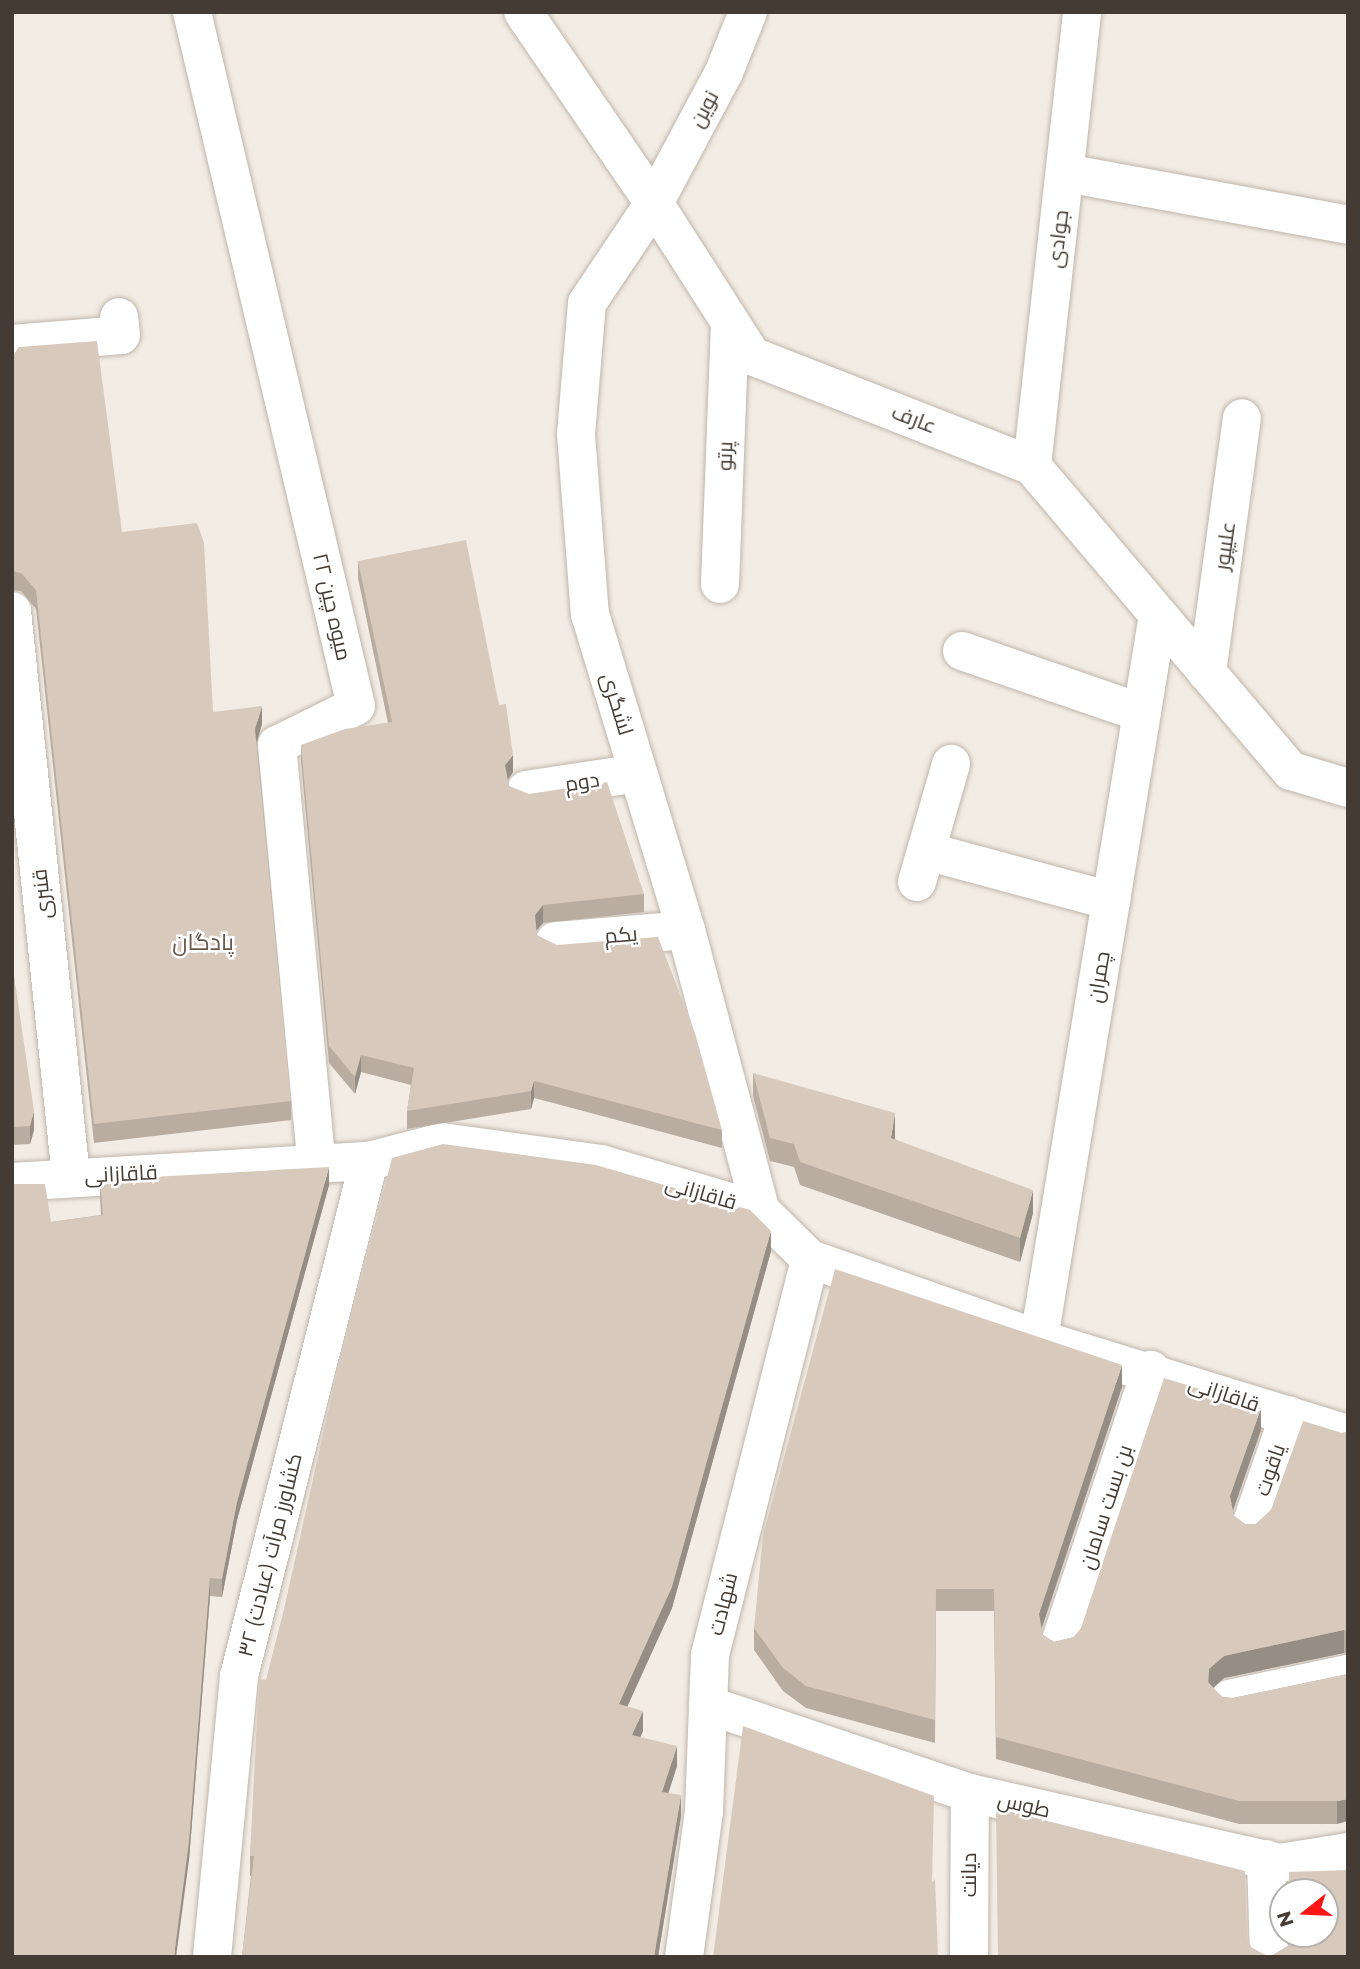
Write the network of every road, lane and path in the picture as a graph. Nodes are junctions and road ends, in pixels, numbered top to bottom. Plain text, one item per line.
1 (192, 12) edge
2 (523, 12) edge
3 (748, 12) edge
4 (1082, 12) edge
5 (1066, 173) junction
6 (654, 203) junction
7 (1348, 225) edge
8 (119, 317) dead end
9 (730, 327) junction
10 (12, 344) edge
11 (1242, 418) dead end
12 (1032, 466) junction
13 (720, 584) dead end
14 (12, 611) edge
15 (1158, 615) junction
16 (962, 651) dead end
17 (1208, 673) junction
18 (1142, 713) junction
19 (951, 764) dead end
20 (638, 773) junction
21 (1348, 788) edge
22 (526, 790) edge
23 (1111, 901) junction
24 (686, 930) junction
25 (555, 941) edge
26 (369, 1161) junction
27 (317, 1165) junction
28 (71, 1177) junction
29 (12, 1182) edge
30 (761, 1211) junction
31 (810, 1259) junction
32 (1039, 1339) junction
33 (1151, 1370) junction
34 (1289, 1415) junction
35 (1348, 1434) edge
36 (1251, 1525) edge
37 (1060, 1643) edge
38 (1348, 1674) edge
39 (1228, 1699) edge
40 (708, 1705) junction
41 (970, 1793) junction
42 (1348, 1852) edge
43 (1266, 1859) junction
44 (212, 1957) edge
45 (684, 1957) edge
46 (969, 1957) edge
47 (1269, 1957) edge

1 - 27 street, ۲۲ میوه چین
2 - 6 street, عارف
3 - 6 street, نوین
4 - 5 street, جوادی
5 - 7 street
5 - 12 street, جوادی
6 - 9 street, عارف
6 - 20 street, لشگری
8 - 10 street
9 - 12 street, عارف
9 - 13 street, پرتو
11 - 17 street, علیپور
12 - 15 street, عارف
14 - 28 street, قنبری
15 - 17 street, عارف
15 - 18 street, چمران
16 - 18 street
17 - 21 street, عارف
18 - 23 street, چمران
19 - 23 street
20 - 22 street, دوم
20 - 24 street, لشگری
23 - 32 street, چمران
24 - 25 street, یکم
24 - 30 street, لشگری
26 - 27 street, قاقازانی
26 - 30 street, قاقازانی
26 - 44 street, ۳۲ کشاورز مرآت (عبادت)
27 - 28 street, قاقازانی
28 - 29 street, قاقازانی
30 - 31 street, قاقازانی
31 - 32 street, قاقازانی
31 - 40 street, شهادت
32 - 33 street, قاقازانی
33 - 34 street, قاقازانی
33 - 37 street, بن بست سامان
34 - 35 street, قاقازانی
34 - 36 street, یاقوت
38 - 39 street
40 - 41 street, طوس
40 - 45 street, شهادت
41 - 43 street, طوس
41 - 46 street, دیانت
42 - 43 street, طوس
43 - 47 street

